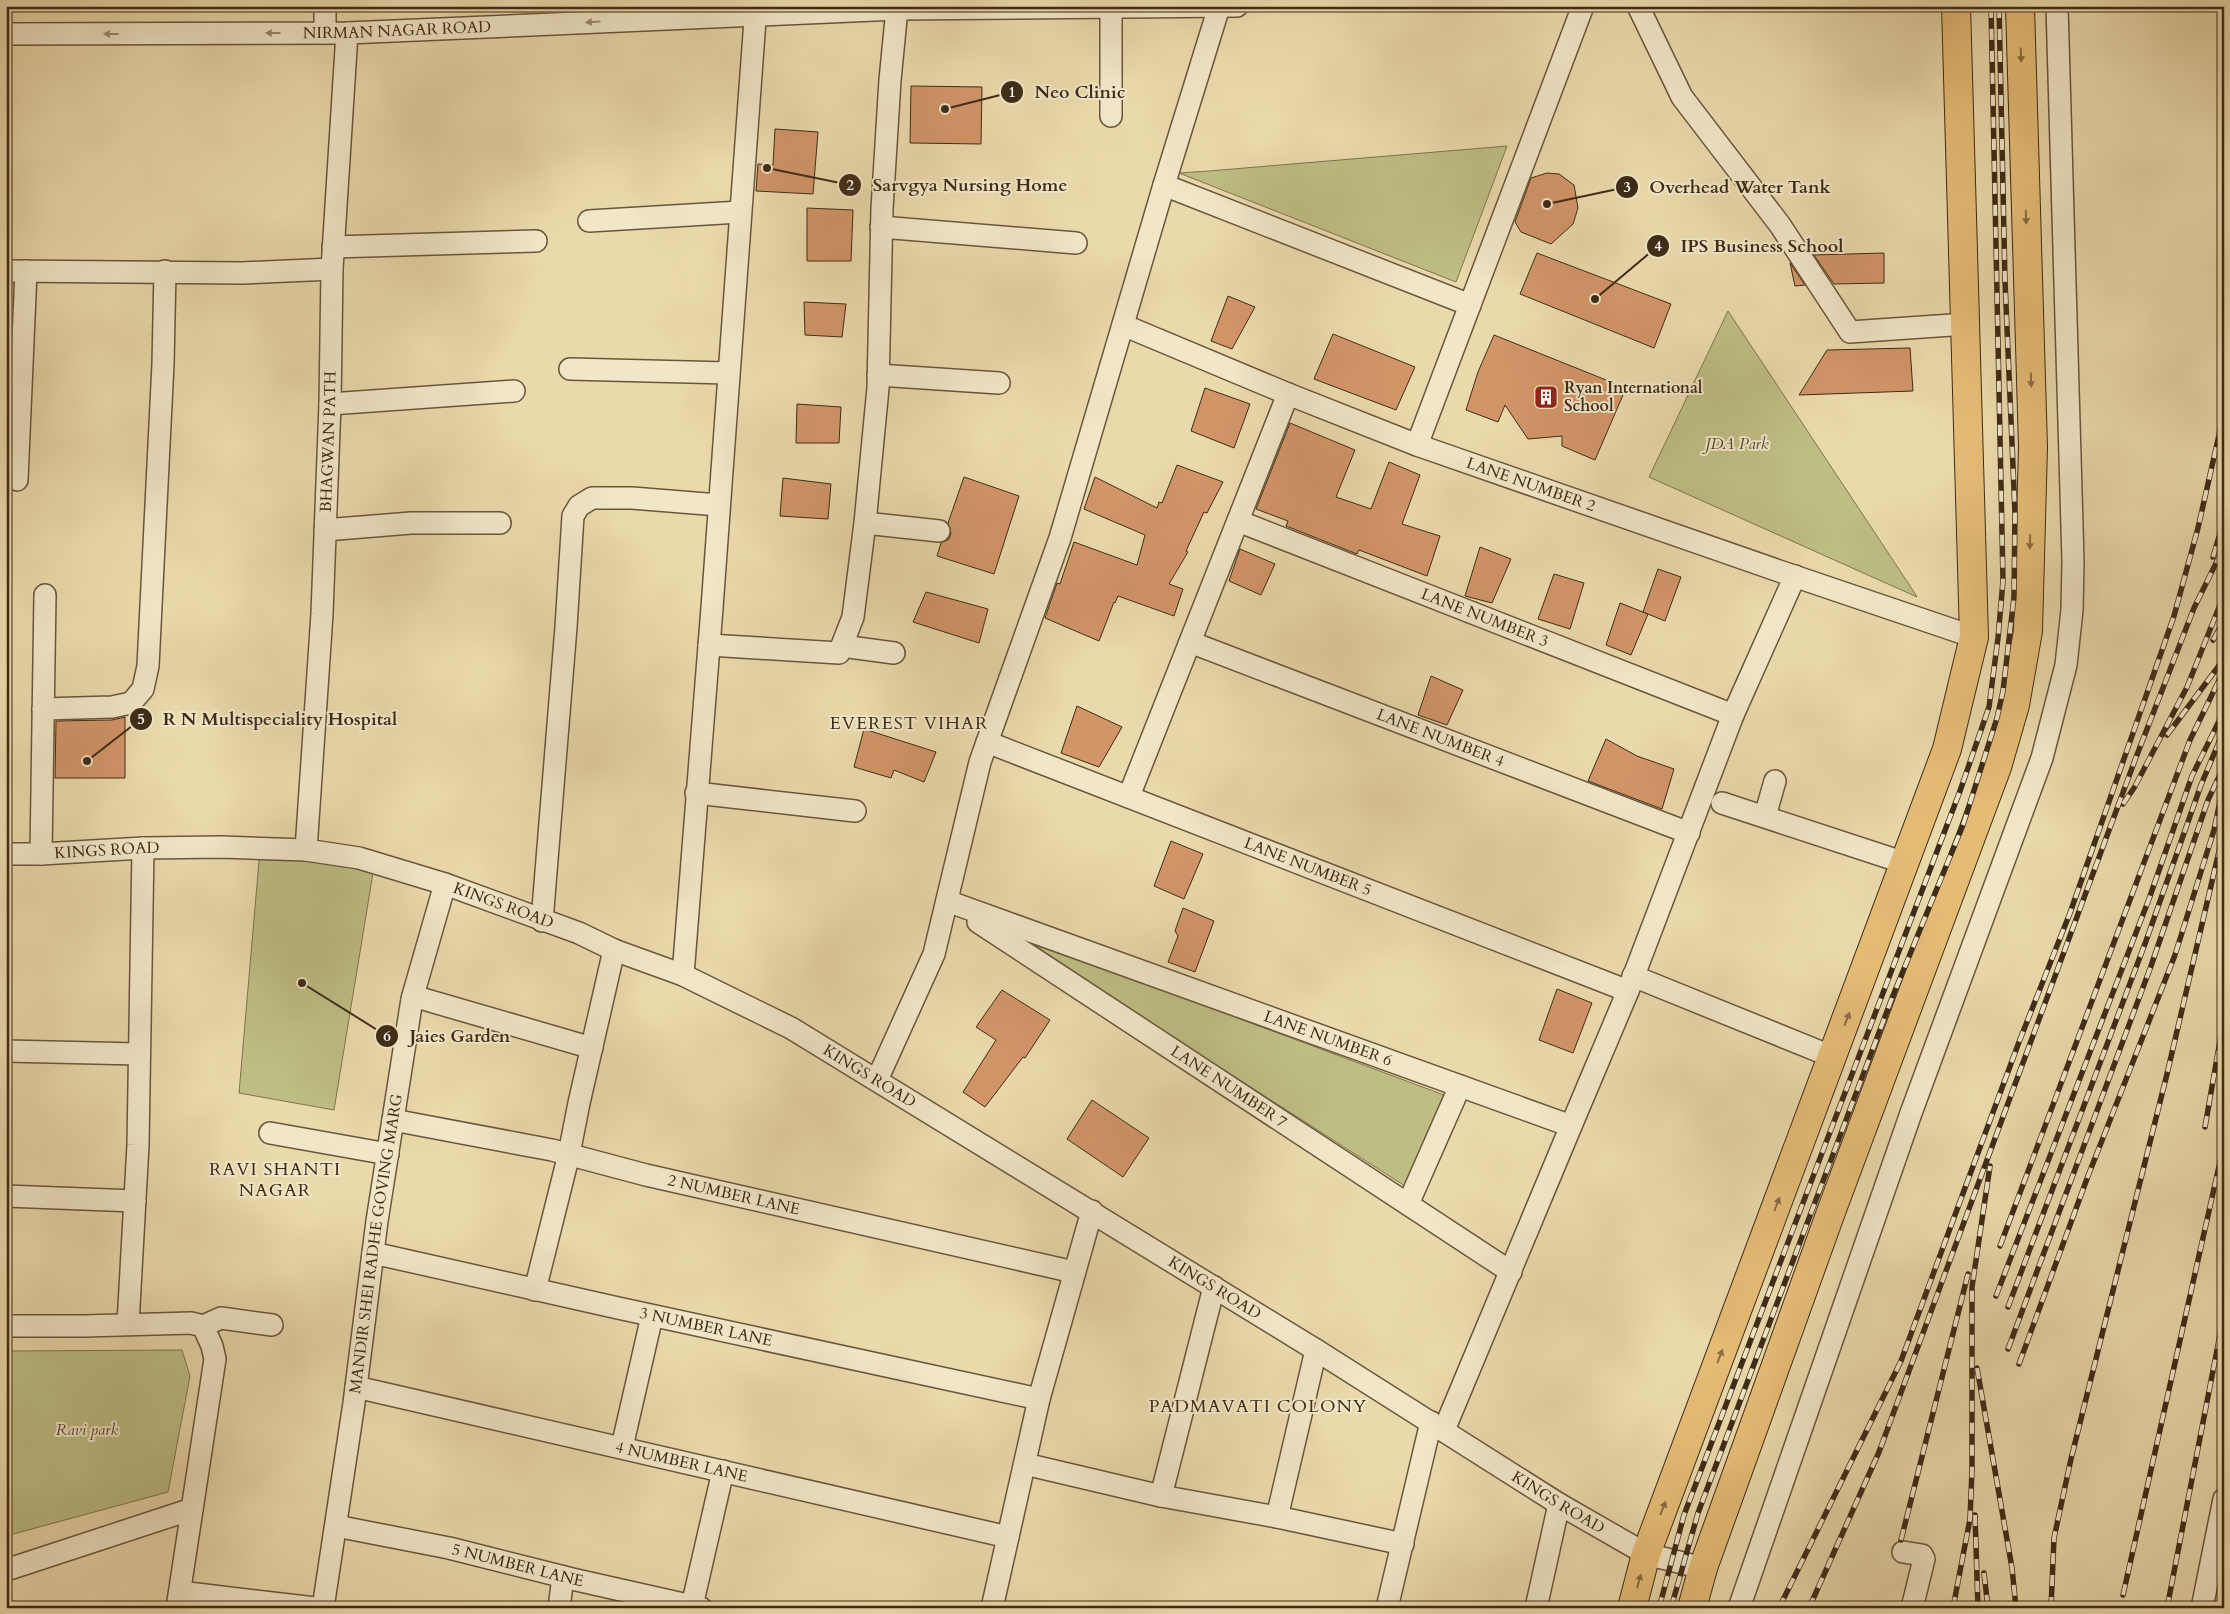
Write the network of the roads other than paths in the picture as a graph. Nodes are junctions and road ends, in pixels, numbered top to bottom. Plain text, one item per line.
1 (325, 6) edge
2 (1583, 6) edge
3 (1638, 6) edge
4 (1956, 6) edge
5 (2020, 6) edge
6 (2057, 6) edge
7 (1228, 7) edge
8 (942, 8) edge
9 (1110, 8) junction
10 (897, 9) junction
11 (756, 11) edge
12 (325, 33) junction
13 (347, 33) junction
14 (6, 34) edge
15 (1111, 116) dead end
16 (1164, 185) junction
17 (740, 212) junction
18 (589, 221) dead end
19 (882, 227) junction
20 (536, 241) dead end
21 (1076, 243) dead end
22 (333, 247) junction
23 (332, 269) junction
24 (16, 271) edge
25 (165, 271) junction
26 (1470, 305) junction
27 (1123, 324) junction
28 (1966, 324) junction
29 (570, 369) dead end
30 (728, 373) junction
31 (878, 375) junction
32 (1000, 382) dead end
33 (514, 391) dead end
34 (1288, 394) junction
35 (330, 404) junction
36 (1417, 445) junction
37 (17, 480) dead end
38 (719, 504) junction
39 (1238, 521) junction
40 (500, 523) dead end
41 (865, 523) junction
42 (325, 530) junction
43 (940, 531) dead end
44 (1795, 576) junction
45 (45, 595) dead end
46 (1974, 637) junction
47 (1190, 642) junction
48 (709, 646) junction
49 (842, 646) junction
50 (894, 653) dead end
51 (43, 709) junction
52 (1733, 715) junction
53 (987, 742) junction
54 (1775, 781) dead end
55 (696, 794) junction
56 (1129, 796) junction
57 (1722, 803) dead end
58 (855, 811) dead end
59 (1764, 816) junction
60 (1689, 833) junction
61 (143, 848) junction
62 (306, 850) junction
63 (6, 854) edge
64 (41, 854) junction
65 (1905, 863) junction
66 (445, 884) junction
67 (947, 901) junction
68 (542, 920) junction
69 (614, 950) junction
70 (683, 975) junction
71 (1631, 984) junction
72 (413, 996) junction
73 (592, 1048) junction
74 (6, 1051) edge
75 (139, 1054) junction
76 (1832, 1057) junction
77 (877, 1080) junction
78 (1460, 1086) junction
79 (393, 1120) junction
80 (1571, 1126) junction
81 (270, 1133) dead end
82 (388, 1154) junction
83 (569, 1154) junction
84 (6, 1196) edge
85 (135, 1201) junction
86 (1408, 1204) junction
87 (1092, 1211) junction
88 (373, 1253) junction
89 (1074, 1272) junction
90 (1511, 1272) junction
91 (1214, 1286) junction
92 (535, 1290) junction
93 (652, 1316) junction
94 (128, 1324) junction
95 (272, 1325) dead end
96 (6, 1326) edge
97 (203, 1326) junction
98 (1316, 1350) junction
99 (356, 1387) junction
100 (1039, 1400) junction
101 (1438, 1426) junction
102 (622, 1447) junction
103 (1025, 1464) junction
104 (723, 1471) junction
105 (1161, 1496) junction
106 (2224, 1499) edge
107 (1559, 1504) junction
108 (192, 1509) junction
109 (1277, 1517) junction
110 (336, 1526) junction
111 (1008, 1537) junction
112 (1403, 1544) junction
113 (1903, 1552) dead end
114 (1646, 1554) junction
115 (1703, 1568) junction
116 (6, 1570) edge
117 (563, 1577) junction
118 (179, 1600) edge
119 (696, 1607) edge
120 (995, 1607) edge
121 (315, 1608) edge
122 (323, 1608) edge
123 (559, 1608) edge
124 (1387, 1608) edge
125 (1536, 1608) edge
126 (1632, 1608) edge
127 (1692, 1608) edge
128 (1739, 1608) edge
129 (1912, 1608) edge
130 (2202, 1608) edge

1 - 12 street
2 - 26 street
3 - 28 street
4 - 28 main road
5 -> 115 main road
6 - 128 street
7 - 9 street, NIRMAN NAGAR ROAD
7 - 16 street
8 - 9 street, NIRMAN NAGAR ROAD
8 - 10 street, NIRMAN NAGAR ROAD
9 - 15 street
10 - 11 street, NIRMAN NAGAR ROAD
10 - 19 street
11 -> 13 street, NIRMAN NAGAR ROAD
11 - 17 street
12 - 13 street, NIRMAN NAGAR ROAD
12 -> 14 street, NIRMAN NAGAR ROAD
13 - 22 street, BHAGWAN PATH
16 - 26 street
16 - 27 street
17 - 18 street
17 - 30 street
19 - 21 street
19 - 31 street
20 - 22 street
22 - 23 street, BHAGWAN PATH
23 - 25 street
23 - 35 street, BHAGWAN PATH
24 - 25 street
24 - 37 street
25 - 51 street
26 - 36 street
27 - 34 street, LANE NUMBER 2
27 - 53 street
28 - 46 main road
29 - 30 street
30 - 38 street
31 - 32 street
31 - 41 street
33 - 35 street
34 - 36 street, LANE NUMBER 2
34 - 39 street
35 - 42 street, BHAGWAN PATH
36 - 44 street, LANE NUMBER 2
38 - 48 street
38 - 68 street
39 - 47 street
39 - 52 street, LANE NUMBER 3
40 - 42 street
41 - 43 street
41 - 49 street
42 - 62 street, BHAGWAN PATH
44 - 46 street, LANE NUMBER 2
44 - 52 street
45 - 51 street
46 - 65 main road
47 - 56 street
47 - 60 street, LANE NUMBER 4
48 - 49 street
48 - 55 street
49 - 50 street
51 - 64 street
52 - 60 street
53 - 56 street, LANE NUMBER 5
53 - 67 street
54 - 59 street
55 - 58 street
55 - 70 street
56 - 71 street, LANE NUMBER 5
57 - 59 street
59 - 65 street
60 - 71 street
61 - 62 street, KINGS ROAD
61 - 64 street, KINGS ROAD
61 - 75 street
62 - 66 street, KINGS ROAD
63 - 64 street, KINGS ROAD
76 -> 65 main road
66 - 68 street, KINGS ROAD
66 - 72 street, MANDIR SHEI RADHE GOVING MARG
67 - 77 street
67 - 78 street, LANE NUMBER 6
67 - 86 street, LANE NUMBER 7
68 - 69 street, KINGS ROAD
69 - 70 street, KINGS ROAD
69 - 73 street
70 - 77 street, KINGS ROAD
71 - 76 street, LANE NUMBER 5
71 - 80 street
72 - 73 street
72 - 79 street, MANDIR SHEI RADHE GOVING MARG
73 - 83 street
74 - 75 street
75 - 85 street
114 -> 76 main road
77 - 87 street, KINGS ROAD
78 - 80 street, LANE NUMBER 6
78 - 86 street
79 - 82 street, MANDIR SHEI RADHE GOVING MARG
79 - 83 street, 2 NUMBER LANE
80 - 90 street
81 - 82 street
82 - 88 street, MANDIR SHEI RADHE GOVING MARG
83 - 89 street, 2 NUMBER LANE
83 - 92 street
84 - 85 street
85 - 94 street
86 - 90 street, LANE NUMBER 7
87 - 89 street
87 - 91 street, KINGS ROAD
88 - 92 street, 3 NUMBER LANE
88 - 99 street, MANDIR SHEI RADHE GOVING MARG
89 - 100 street
90 - 101 street
91 - 98 street, KINGS ROAD
91 - 105 street
92 - 93 street, 3 NUMBER LANE
93 - 100 street, 3 NUMBER LANE
93 - 102 street
94 - 96 street
94 - 97 street
95 - 97 street
97 - 108 street
98 - 101 street, KINGS ROAD
98 - 109 street
99 - 102 street, 4 NUMBER LANE
99 - 110 street, MANDIR SHEI RADHE GOVING MARG
100 - 103 street
101 - 107 street, KINGS ROAD
101 - 112 street
102 - 104 street, 4 NUMBER LANE
103 - 105 street
103 - 111 street
104 - 111 street, 4 NUMBER LANE
104 - 119 street
105 - 109 street
106 - 130 street
107 - 114 street, KINGS ROAD
107 - 125 street
108 - 116 street
108 - 118 street
109 - 112 street
110 - 117 street, 5 NUMBER LANE
110 - 122 street, MANDIR SHEI RADHE GOVING MARG
111 - 120 street
112 - 124 street
113 - 129 street
114 - 115 street, KINGS ROAD
126 -> 114 main road
115 - 127 main road
117 - 119 street, 5 NUMBER LANE
117 - 123 street
118 - 121 street

